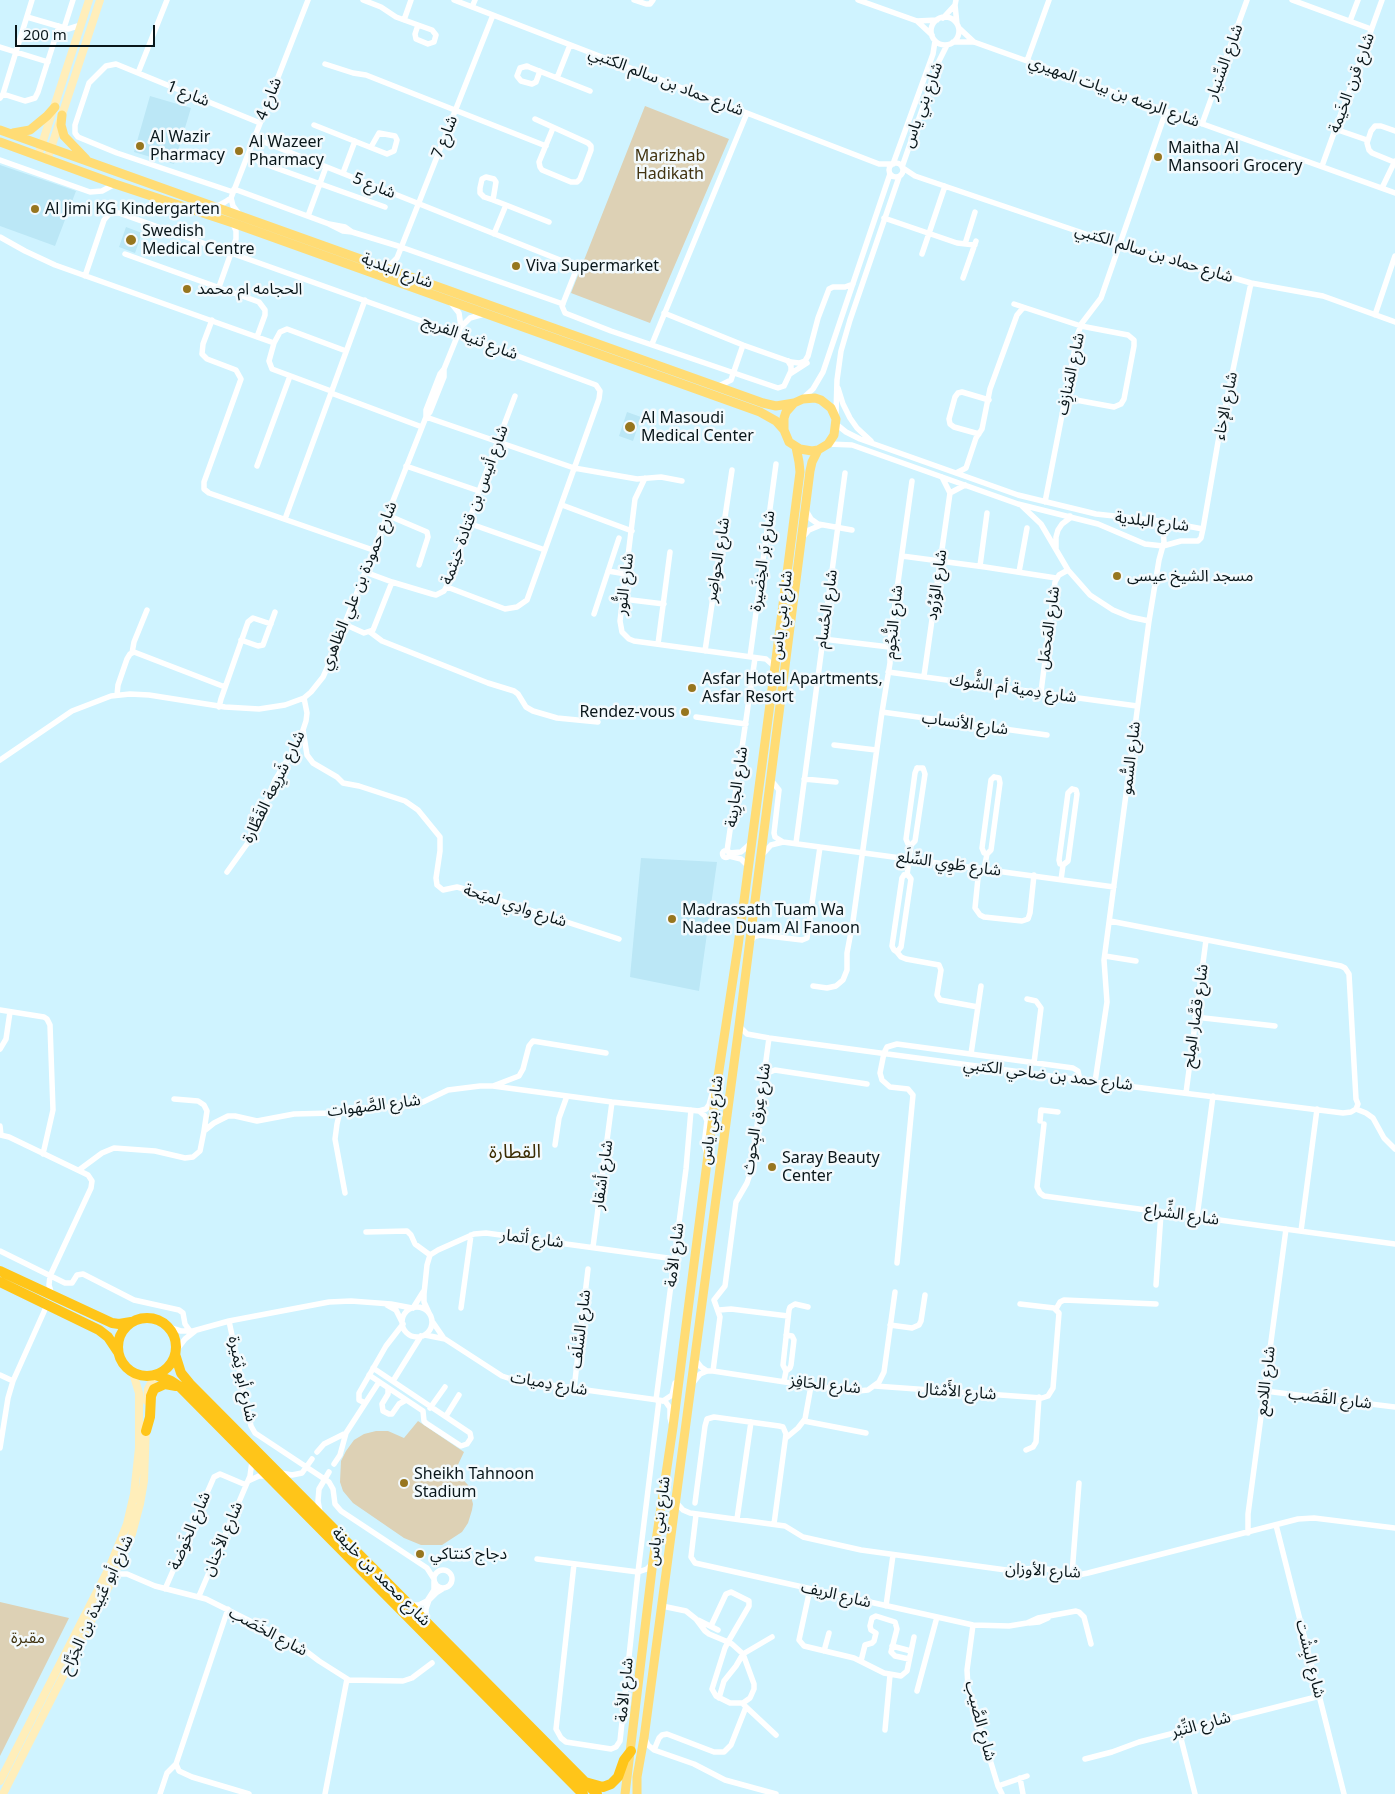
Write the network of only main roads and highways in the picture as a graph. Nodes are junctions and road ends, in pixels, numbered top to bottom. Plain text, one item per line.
1 (89, 0) edge
2 (100, 0) edge
3 (55, 106) junction
4 (62, 116) junction
5 (4, 132) edge
6 (0, 142) edge
7 (46, 147) junction
8 (46, 159) junction
9 (88, 161) junction
10 (105, 167) junction
11 (798, 401) junction
12 (784, 430) junction
13 (796, 447) junction
14 (818, 450) junction
15 (758, 797) junction
16 (765, 823) junction
17 (721, 1058) junction
18 (732, 1069) junction
19 (0, 1271) edge
20 (0, 1282) edge
21 (50, 1301) junction
22 (132, 1322) junction
23 (118, 1352) junction
24 (175, 1353) junction
25 (134, 1373) junction
26 (155, 1375) junction
27 (180, 1387) junction
28 (146, 1431) junction
29 (631, 1751) junction
30 (0, 1781) edge
31 (584, 1782) junction
32 (3, 1794) edge
33 (584, 1794) edge
34 (597, 1794) edge
35 (625, 1794) edge
36 (637, 1794) edge

1 - 3 main road
2 - 4 main road
3 - 5 main road
3 - 7 main road
4 - 7 main road
4 - 9 main road
5 - 7 main road, شارع البلدية
6 - 8 main road, شارع البلدية
7 - 8 main road
7 - 9 main road, شارع البلدية
8 - 10 main road
8 - 12 main road, شارع البلدية
9 - 10 main road, شارع البلدية
10 - 11 main road, شارع البلدية
11 - 12 main road
11 - 14 main road
12 - 13 main road
13 - 14 main road
13 - 15 main road, شارع بني ياس
14 - 16 main road, شارع بني ياس
15 - 16 main road
15 - 17 main road, شارع بني ياس
16 - 18 main road, شارع بني ياس
17 - 18 main road
17 - 29 main road, شارع بني ياس
18 - 36 main road, شارع بني ياس
19 - 21 highway
20 - 21 highway
21 - 22 highway
21 - 23 highway
22 - 23 highway
22 - 24 highway
23 - 25 highway
24 - 26 highway
24 - 31 highway, شارع محمد بن خليفة
25 - 26 highway
25 - 30 main road, شارع أبو عُبَيدة بن الجَرَّاح
26 - 27 highway, شارع محمد بن خليفة
26 - 28 main road, شارع أبو عُبَيدة بن الجَرَّاح
27 - 28 highway
27 - 33 highway, شارع محمد بن خليفة
28 - 32 main road, شارع أبو عُبَيدة بن الجَرَّاح
29 - 31 highway
29 - 35 main road, شارع بني ياس
31 - 34 highway, شارع محمد بن خليفة

